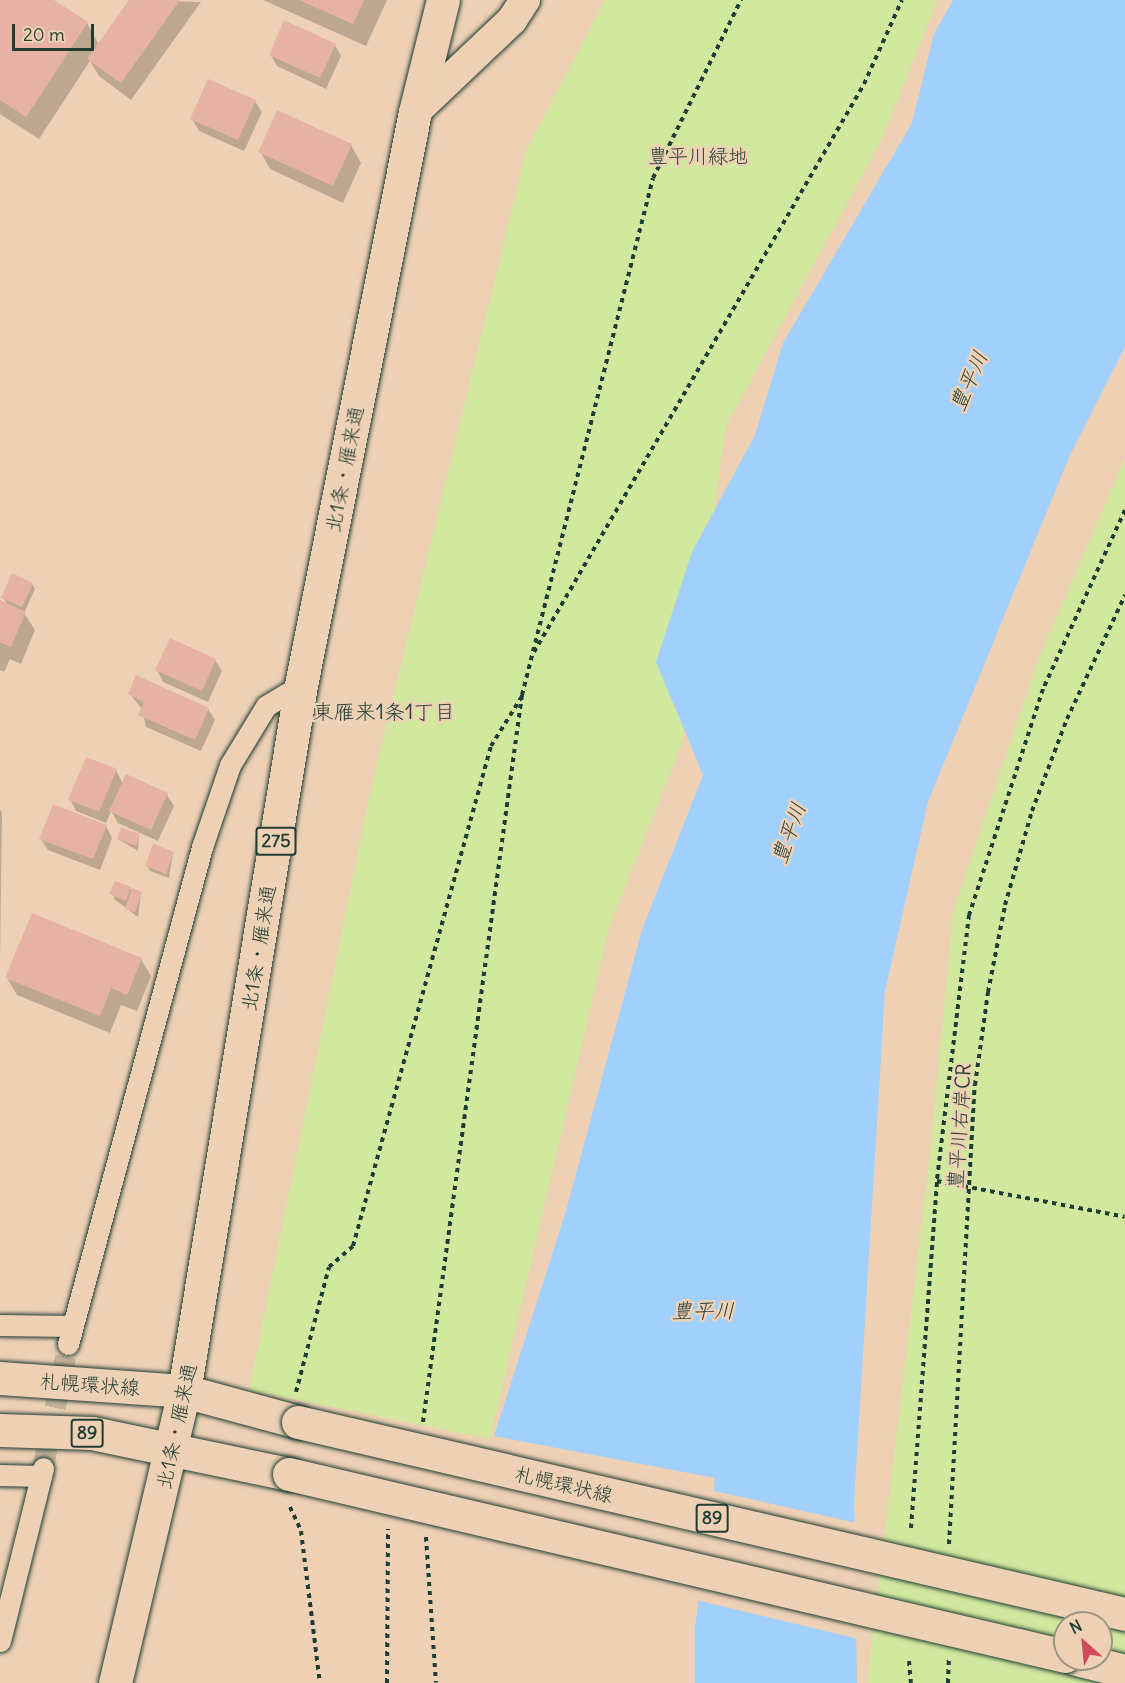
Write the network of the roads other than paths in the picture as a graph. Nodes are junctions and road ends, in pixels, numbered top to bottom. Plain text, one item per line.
1 (443, 0) edge
2 (525, 0) edge
3 (415, 112) junction
4 (301, 684) junction
5 (0, 1325) edge
6 (0, 1378) edge
7 (184, 1391) junction
8 (0, 1430) edge
9 (172, 1447) junction
10 (0, 1475) edge
11 (1125, 1614) edge
12 (0, 1641) edge
13 (1053, 1653) edge
14 (115, 1683) edge

1 - 3 main road, 北1条・雁来通 / 275
2 - 3 street
3 - 4 main road, 北1条・雁来通 / 275
4 - 5 street
4 - 7 main road, 北1条・雁来通 / 275
6 - 7 main road, 札幌環状線 / 89
7 - 9 main road, 北1条・雁来通 / 275
7 - 11 main road, 札幌環状線 / 89, bridge
8 - 9 main road, 89
9 - 13 main road, 89, bridge
9 - 14 main road, 北1条・雁来通 / 275
10 - 12 street

